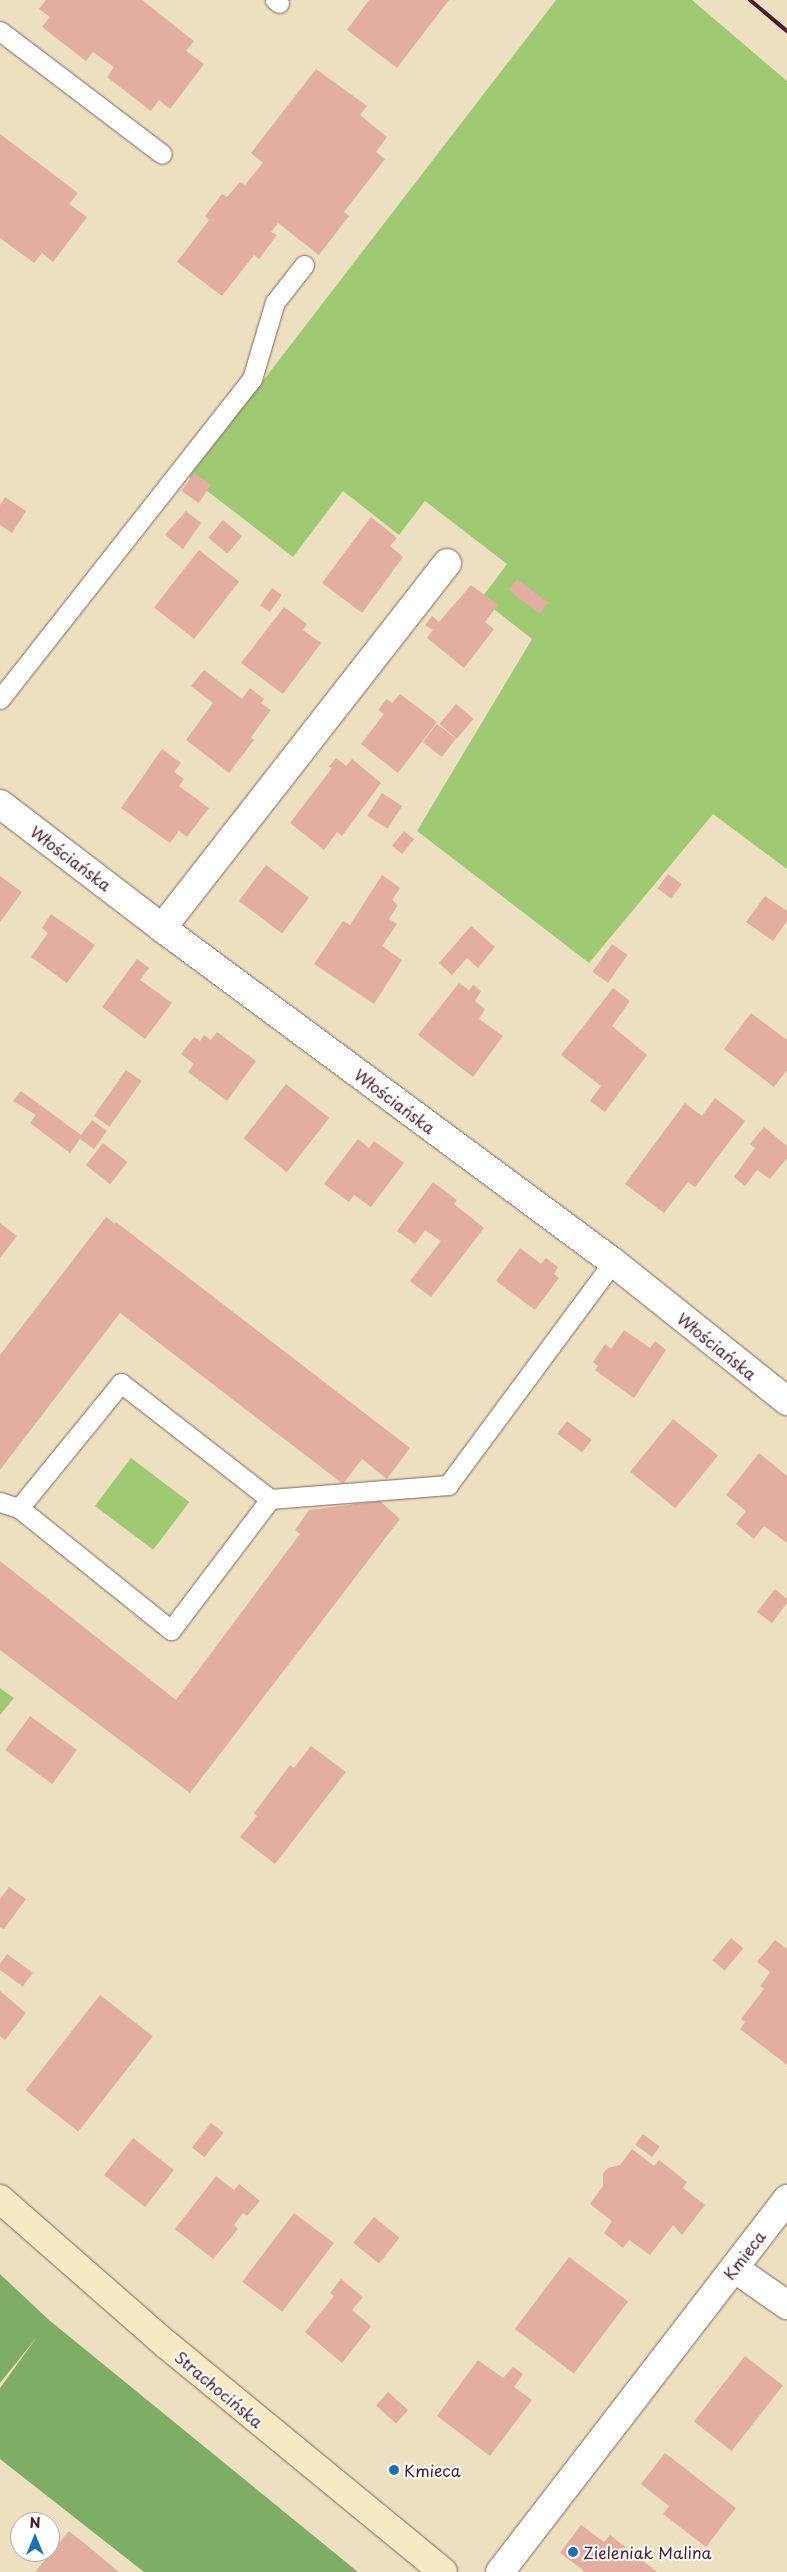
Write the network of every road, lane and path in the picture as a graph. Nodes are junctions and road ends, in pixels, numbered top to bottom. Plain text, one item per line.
1 (0, 31) edge
2 (162, 154) dead end
3 (304, 265) dead end
4 (447, 563) dead end
5 (0, 699) edge
6 (0, 804) edge
7 (162, 928) junction
8 (613, 1262) junction
9 (787, 1401) edge
10 (270, 1500) junction
11 (0, 1502) edge
12 (19, 1508) junction
13 (0, 2199) edge
14 (787, 2199) edge
15 (734, 2268) junction
16 (787, 2305) edge
17 (443, 2572) edge
18 (500, 2572) edge

1 - 2 lane
3 - 5 lane
4 - 7 street
6 - 7 street, Włościańska
7 - 8 street, Włościańska
8 - 9 street, Włościańska
8 - 10 lane
10 - 12 lane
10 - 12 lane
11 - 12 lane
13 - 17 main road, Strachocińska
14 - 15 street, Kmieca
15 - 16 street
15 - 18 street, Kmieca

